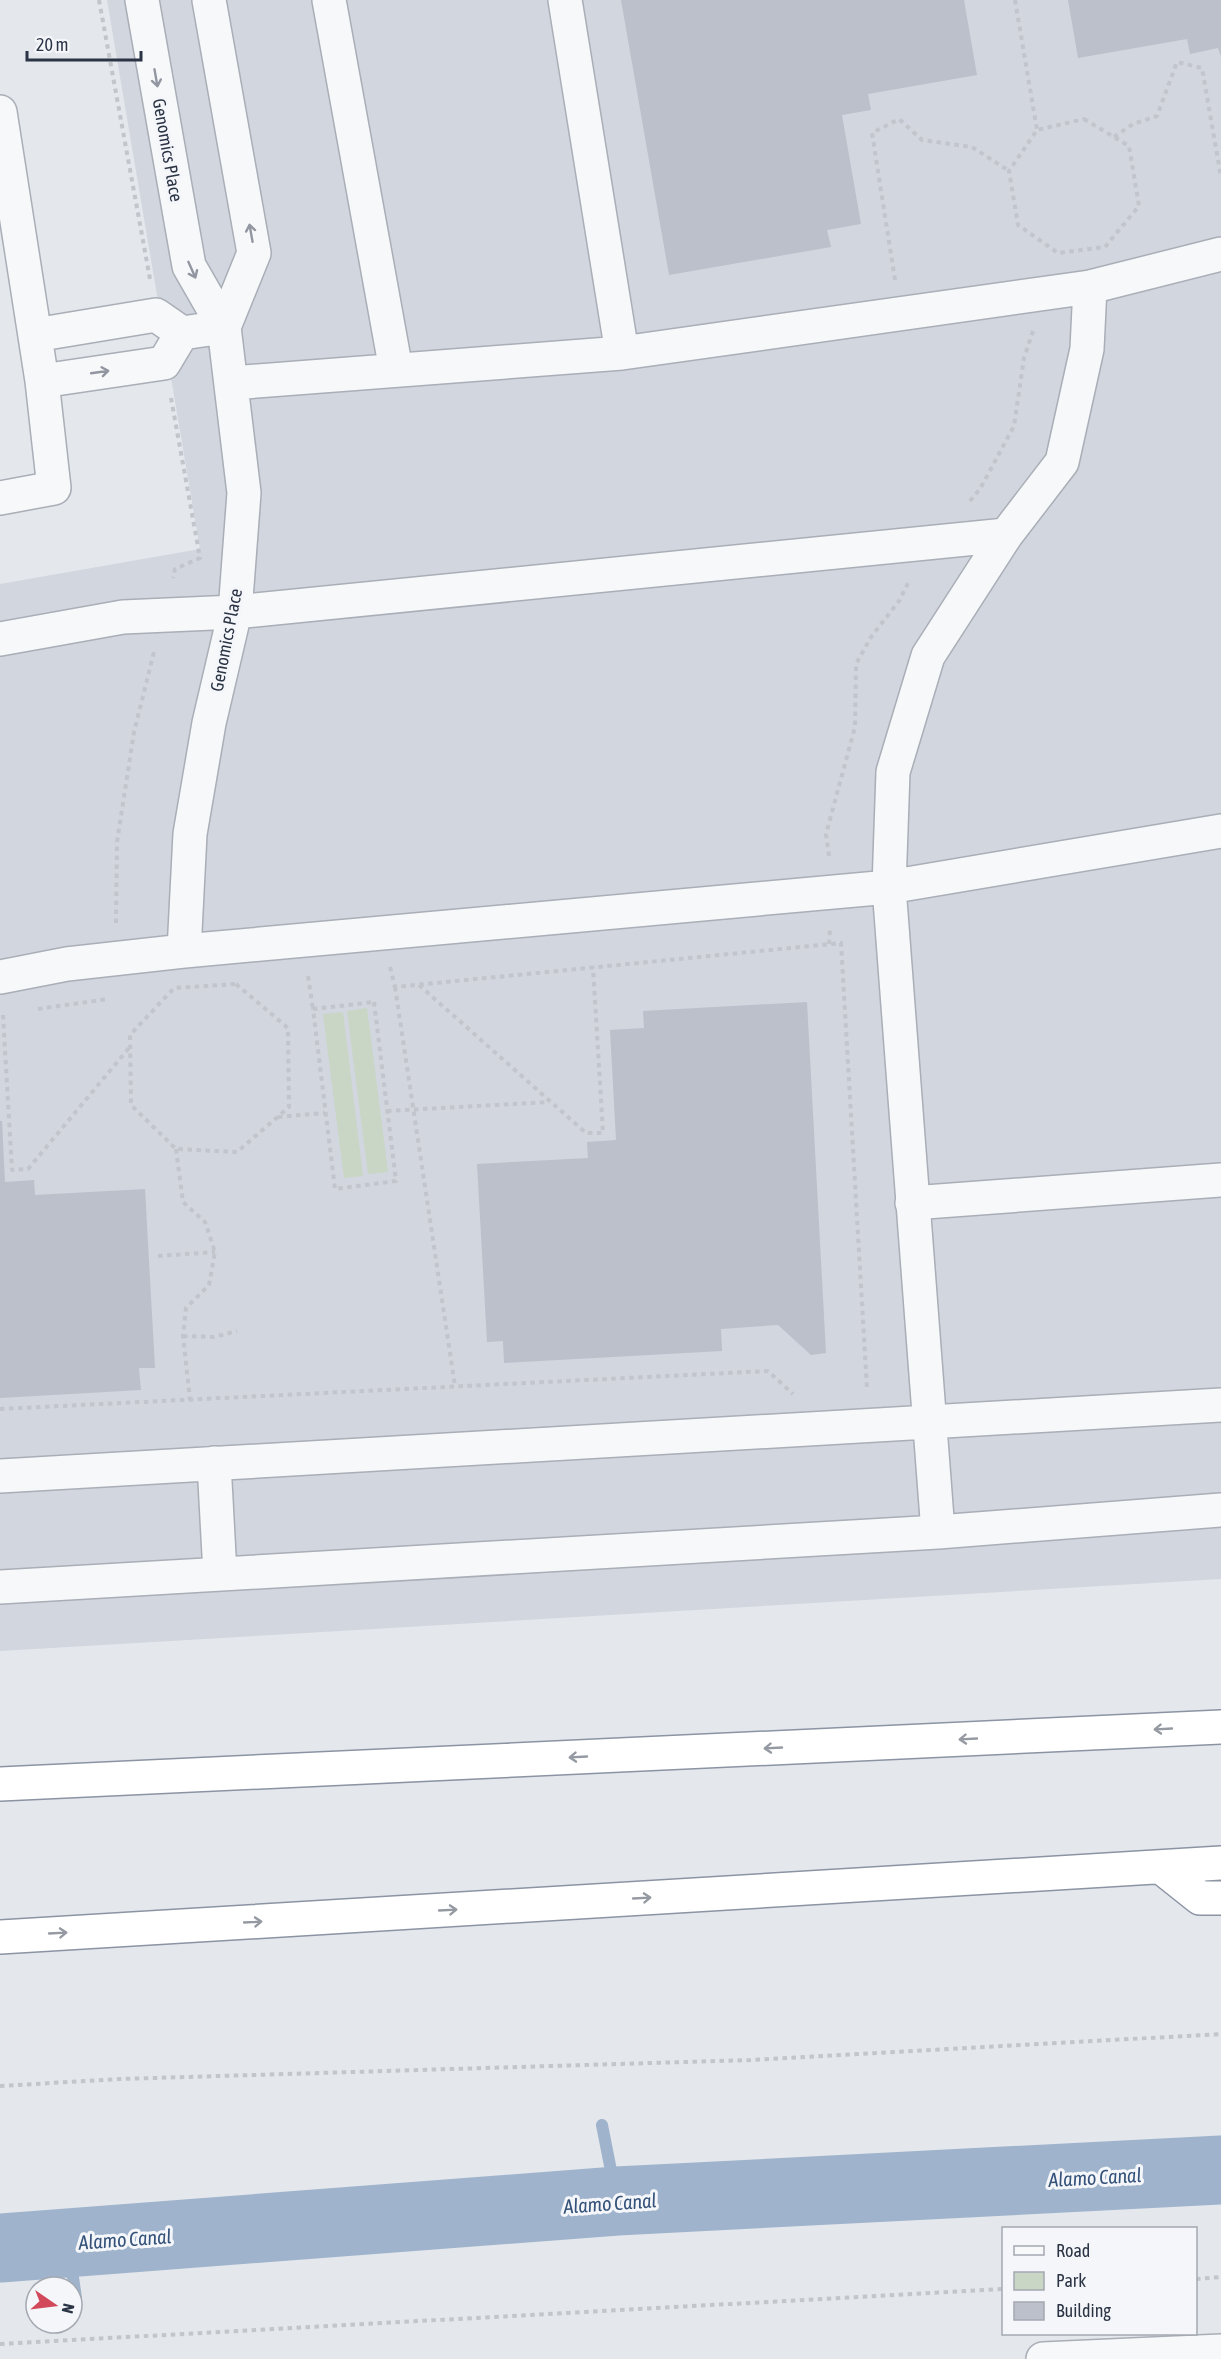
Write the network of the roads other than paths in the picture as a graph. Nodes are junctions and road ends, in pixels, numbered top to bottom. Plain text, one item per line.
1 (142, 0) edge
2 (209, 0) edge
3 (329, 0) edge
4 (565, 0) edge
5 (0, 112) edge
6 (1221, 254) edge
7 (1090, 287) junction
8 (224, 327) junction
9 (182, 333) junction
10 (35, 335) junction
11 (622, 353) junction
12 (396, 370) junction
13 (42, 381) junction
14 (232, 383) junction
15 (0, 498) edge
16 (1006, 535) junction
17 (235, 612) junction
18 (0, 639) edge
19 (1221, 831) edge
20 (889, 887) junction
21 (184, 951) junction
22 (0, 977) edge
23 (1221, 1180) edge
24 (912, 1203) junction
25 (1221, 1405) edge
26 (929, 1420) junction
27 (214, 1463) junction
28 (0, 1476) edge
29 (1221, 1510) edge
30 (938, 1532) junction
31 (220, 1574) junction
32 (0, 1587) edge
33 (1221, 1726) edge
34 (0, 1784) edge
35 (1221, 1863) edge
36 (1161, 1867) junction
37 (1221, 1898) edge
38 (0, 1937) edge
39 (1221, 2351) edge
40 (1043, 2359) edge

1 -> 8 street, Genomics Place
8 -> 2 street
3 - 12 street
4 - 11 street
5 - 10 street
6 - 7 street
7 - 11 street
7 - 16 street
8 - 9 street
8 - 14 street, Genomics Place
9 - 10 street
13 -> 9 street
10 - 13 street
11 - 12 street
12 - 14 street
13 - 15 street
14 - 17 street, Genomics Place
16 - 17 street
16 - 20 street
17 - 18 street
17 - 21 street, Genomics Place
19 - 20 street
20 - 21 street
20 - 24 street
21 - 22 street
23 - 24 street
24 - 26 street
25 - 26 street
26 - 27 street
26 - 30 street
27 - 28 street
27 - 31 street
29 - 30 street
30 - 31 street
31 - 32 street
33 -> 34 highway
35 - 36 highway
36 - 37 highway
38 -> 36 highway
39 - 40 street

